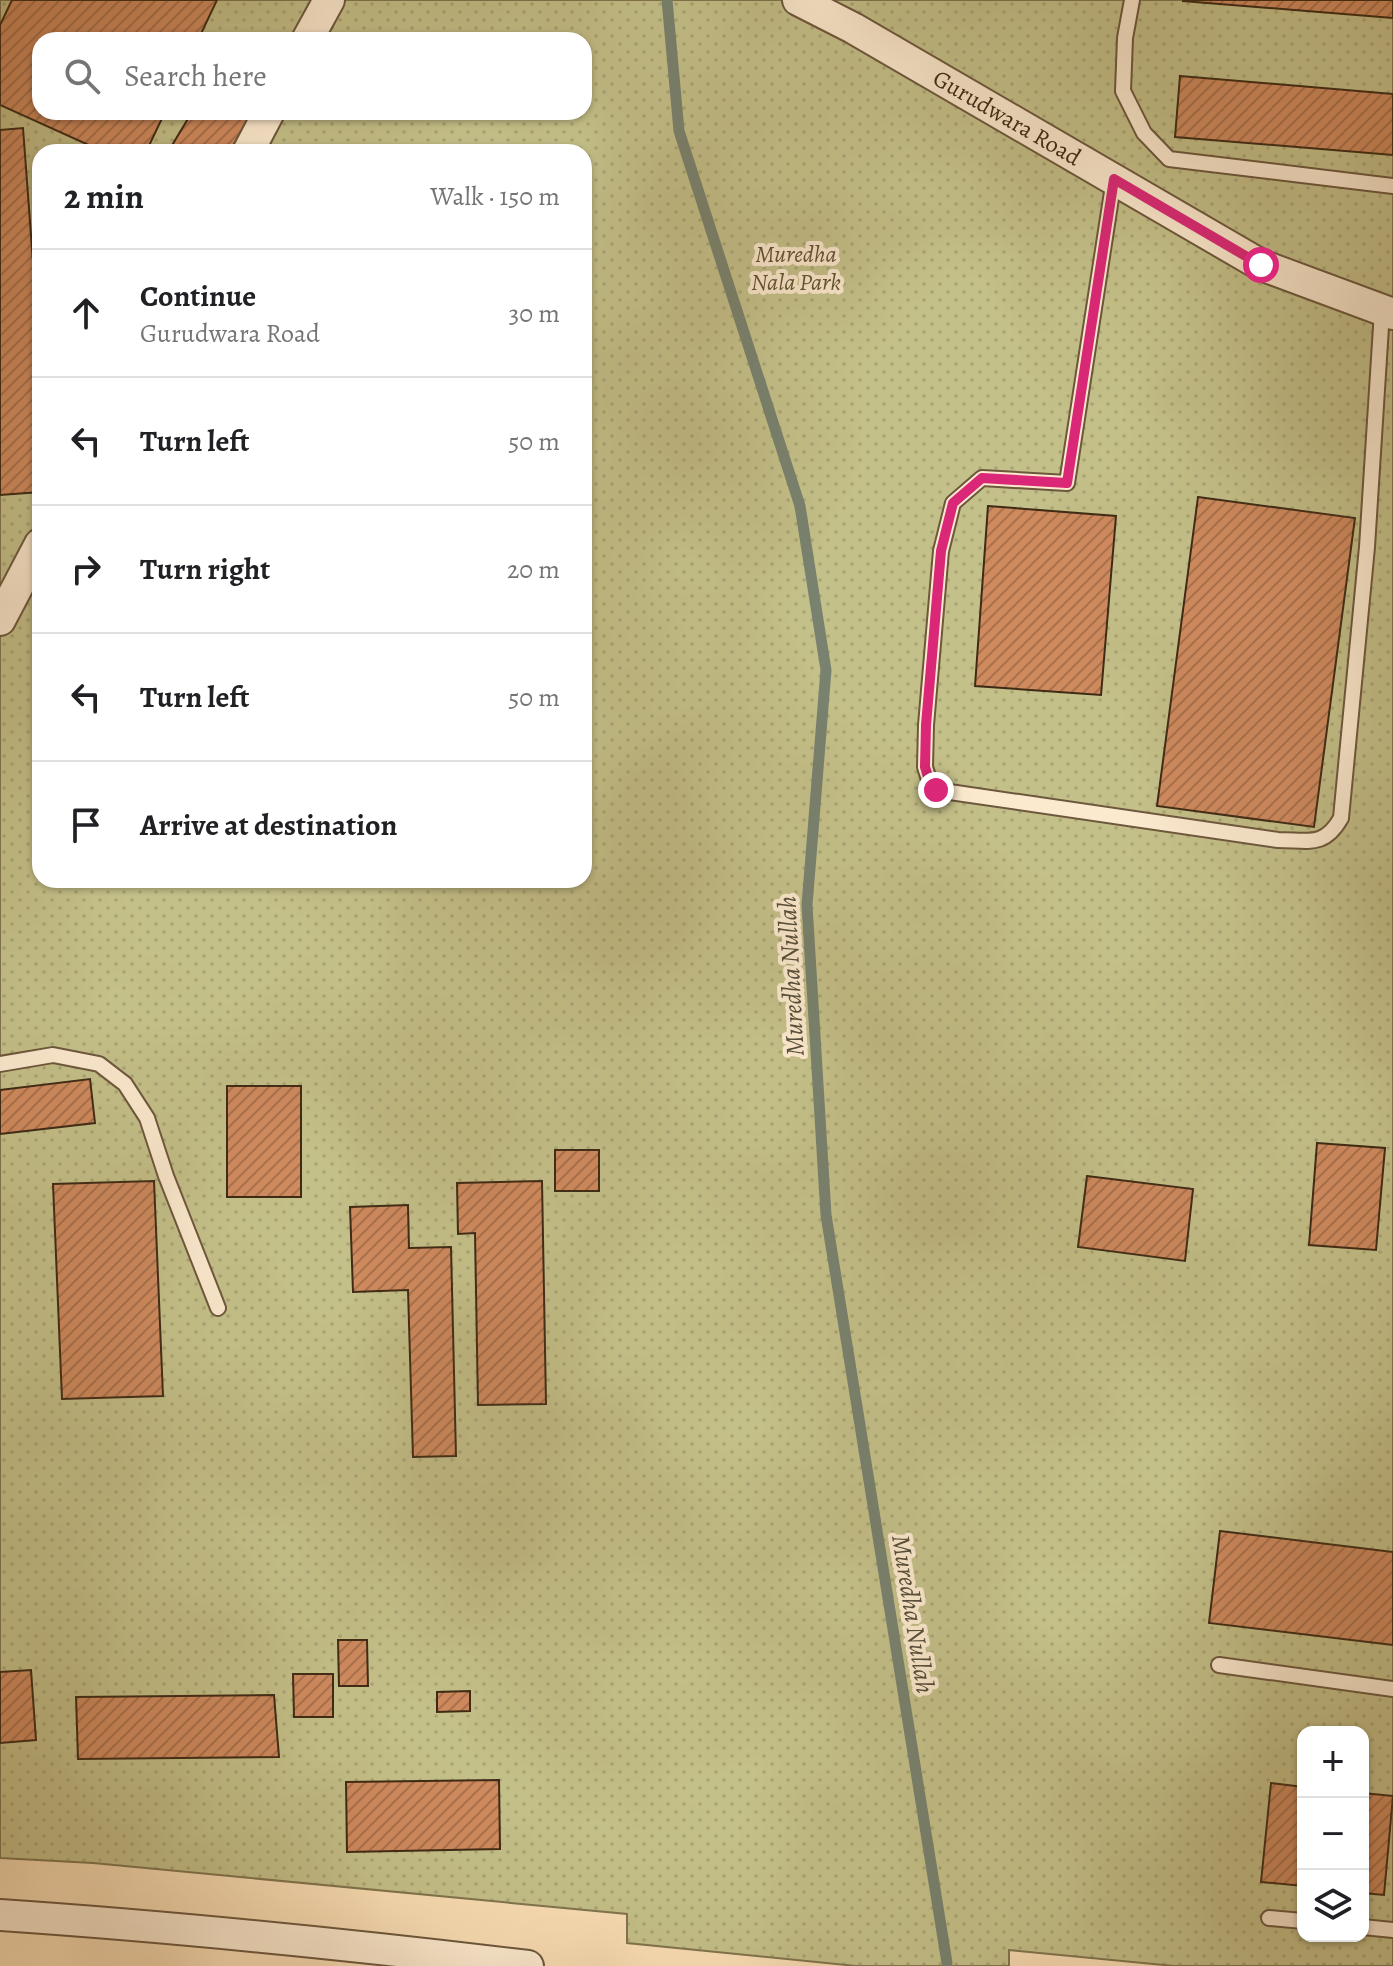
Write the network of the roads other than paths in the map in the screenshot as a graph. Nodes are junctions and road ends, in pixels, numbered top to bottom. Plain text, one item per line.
1 (329, 0) edge
2 (798, 0) edge
3 (1132, 0) edge
4 (311, 32) edge
5 (265, 120) edge
6 (252, 144) edge
7 (1114, 179) junction
8 (1393, 186) edge
9 (1388, 312) edge
10 (32, 559) edge
11 (0, 620) edge
12 (0, 1064) edge
13 (218, 1308) dead end
14 (1219, 1665) dead end
15 (1393, 1689) edge
16 (0, 1915) edge
17 (1269, 1918) dead end
18 (1297, 1920) edge
19 (1369, 1928) edge
20 (1393, 1930) edge
21 (406, 1959) edge
22 (528, 1966) edge

1 - 4 street
2 - 7 street, Gurudwara Road
3 - 8 lane
5 - 6 street
7 - 9 street, Gurudwara Road
7 - 9 lane
10 - 11 street
12 - 13 lane
14 - 15 lane
16 - 21 street
17 - 18 lane
19 - 20 lane
21 - 22 street

